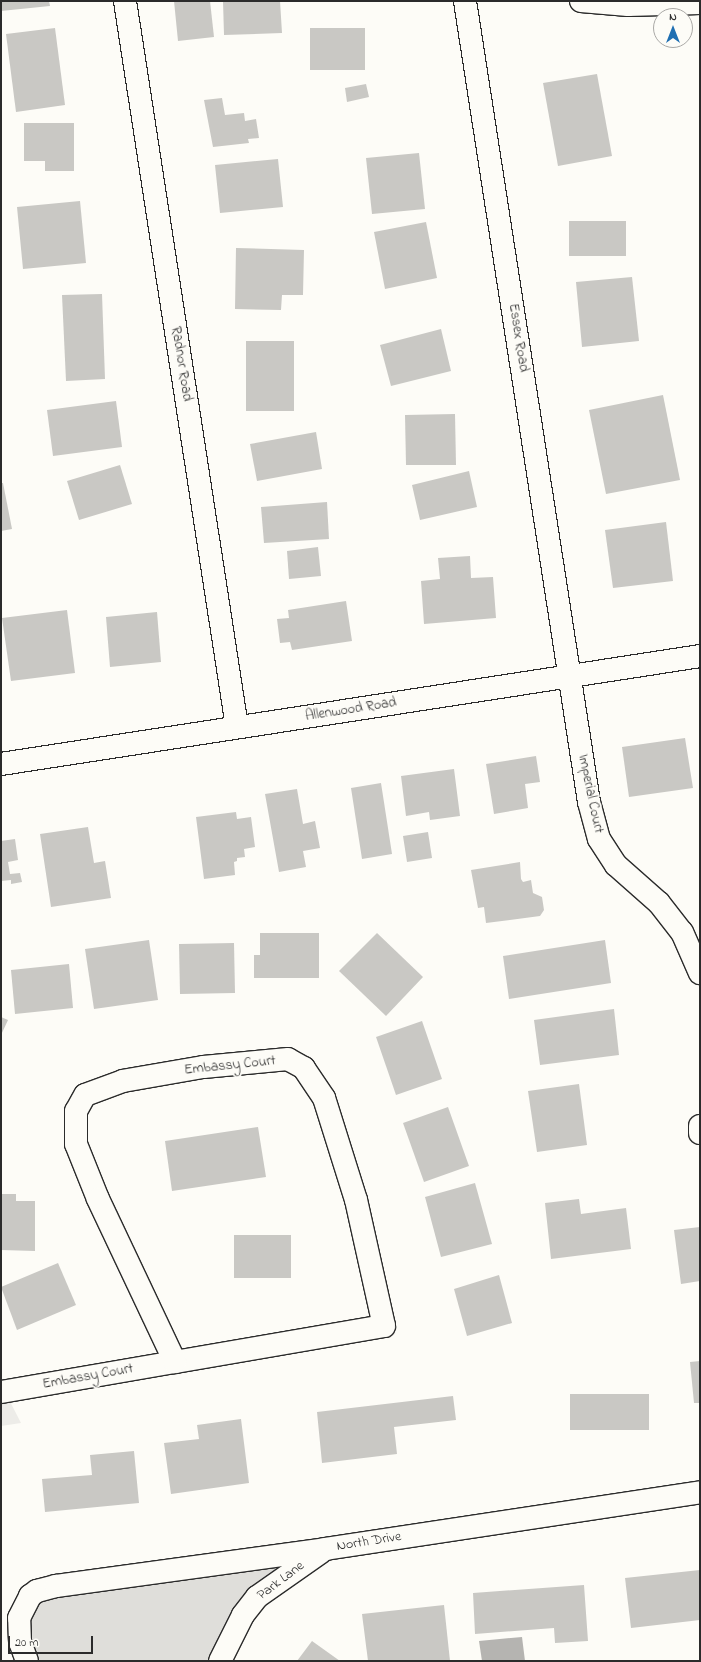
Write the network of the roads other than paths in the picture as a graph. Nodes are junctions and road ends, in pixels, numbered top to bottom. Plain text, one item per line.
1 (125, 1) edge
2 (465, 1) edge
3 (581, 1) edge
4 (700, 3) edge
5 (700, 656) edge
6 (570, 676) junction
7 (237, 727) junction
8 (1, 764) edge
9 (700, 973) edge
10 (700, 1126) edge
11 (700, 1133) edge
12 (175, 1362) junction
13 (1, 1392) edge
14 (700, 1492) edge
15 (325, 1549) junction
16 (27, 1661) edge
17 (220, 1661) edge

1 - 7 street, Radnor Road
2 - 6 street, Essex Road
3 - 4 street
5 - 6 street, Allenwood Road
6 - 7 street, Allenwood Road
6 - 9 street, Imperial Court
7 - 8 street, Allenwood Road
10 - 11 street
12 - 12 street, Embassy Court
12 - 13 street, Embassy Court
14 - 15 street, North Drive
15 - 16 street, North Drive
15 - 17 street, Park Lane

